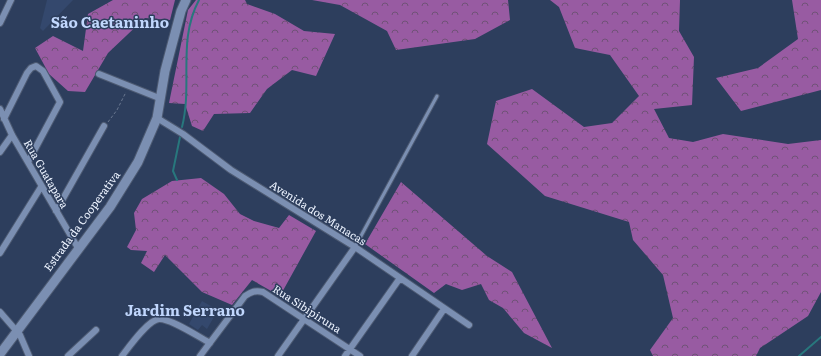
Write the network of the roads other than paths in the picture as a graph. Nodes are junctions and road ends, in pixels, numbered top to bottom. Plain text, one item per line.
1 (186, 0) edge
2 (12, 1) edge
3 (0, 22) edge
4 (99, 74) dead end
5 (437, 96) dead end
6 (159, 98) junction
7 (0, 109) edge
8 (157, 118) junction
9 (4, 119) junction
10 (104, 126) road end
11 (12, 135) junction
12 (0, 152) edge
13 (28, 162) junction
14 (41, 187) junction
15 (56, 212) junction
16 (355, 247) junction
17 (78, 248) junction
18 (0, 253) edge
19 (400, 278) junction
20 (444, 309) junction
21 (0, 312) edge
22 (306, 319) junction
23 (469, 324) dead end
24 (16, 330) junction
25 (96, 330) dead end
26 (210, 343) junction
27 (350, 349) junction
28 (0, 354) edge
29 (29, 356) edge
30 (68, 356) edge
31 (122, 356) edge
32 (200, 356) edge
33 (278, 356) edge
34 (345, 356) edge
35 (360, 356) edge
36 (412, 356) edge

1 - 6 main road, Estrada da Cooperativa
2 - 3 street
4 - 6 street
5 - 16 lane
6 - 8 main road, Estrada da Cooperativa
7 - 9 street, Rua Guatapara
8 - 16 street, Avenida dos Manacas
8 - 17 main road, Estrada da Cooperativa
9 - 11 street, Rua Guatapara
9 - 13 street
10 - 15 street
11 - 12 street
11 - 13 street, Rua Guatapara
13 - 14 street, Rua Guatapara
14 - 15 street, Rua Guatapara
14 - 18 street
15 - 17 street, Rua Guatapara
16 - 19 street, Avenida dos Manacas
16 - 22 street
17 - 24 main road, Estrada da Cooperativa
19 - 20 street, Avenida dos Manacas
19 - 27 street
20 - 23 street, Avenida dos Manacas
20 - 36 street
21 - 24 street
22 - 26 street, Rua Sibipiruna
22 - 27 street, Rua Sibipiruna
22 - 33 street
24 - 28 main road, Estrada da Cooperativa
24 - 29 street
25 - 30 street
26 - 31 street
26 - 32 street, Rua Sibipiruna
27 - 34 street
27 - 35 street, Rua Sibipiruna

